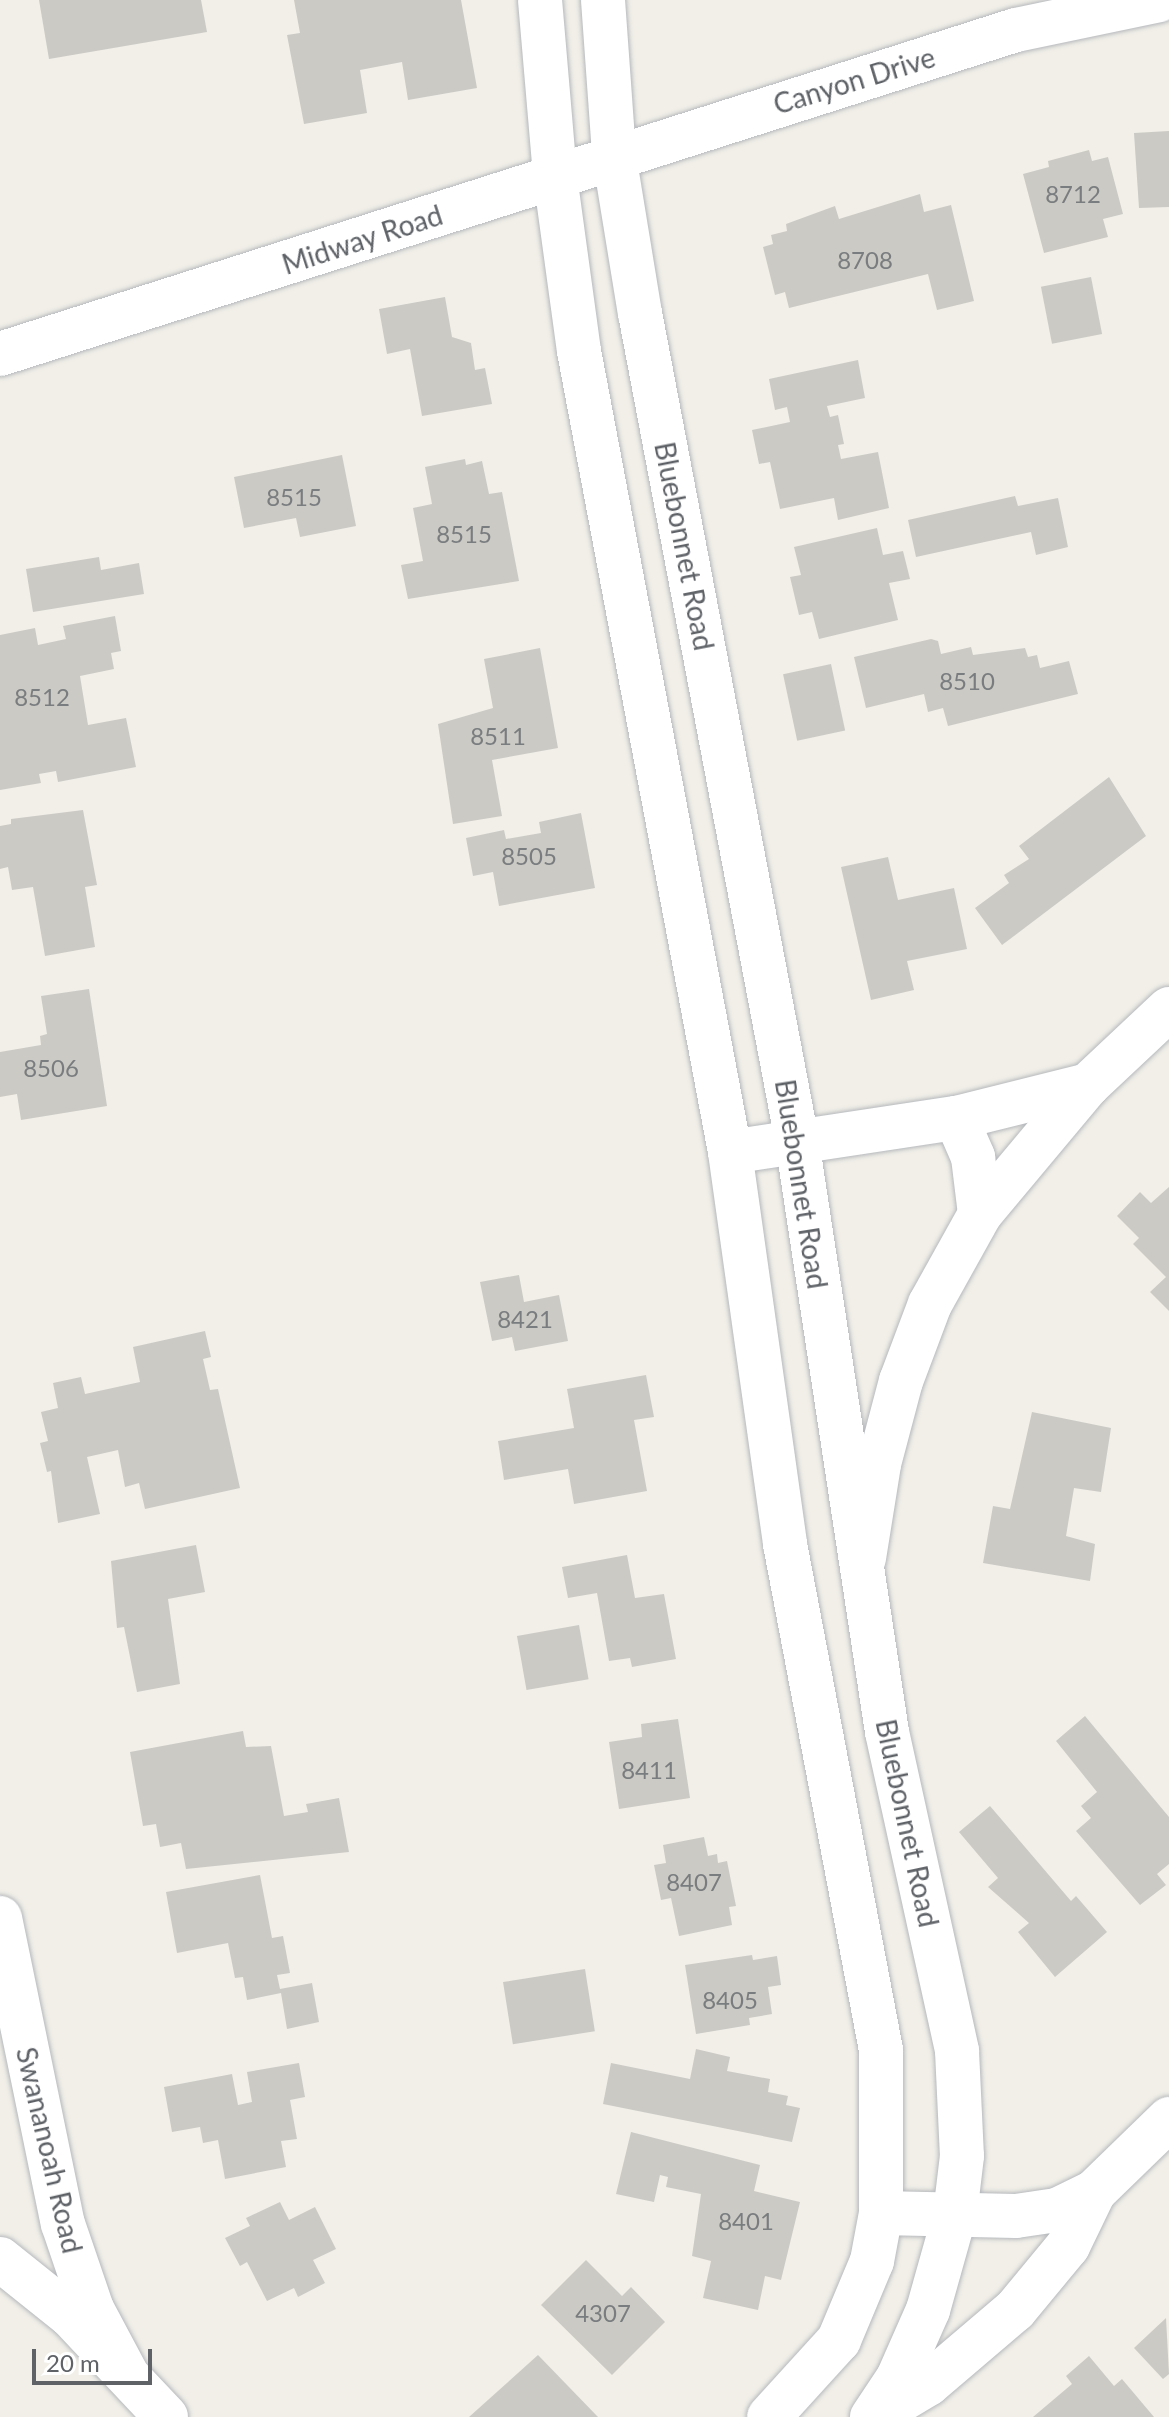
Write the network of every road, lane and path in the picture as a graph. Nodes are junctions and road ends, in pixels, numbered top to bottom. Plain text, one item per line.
1 (540, 0) edge
2 (603, 0) edge
3 (1159, 0) edge
4 (614, 155) junction
5 (555, 176) junction
6 (0, 354) edge
7 (1169, 1009) edge
8 (1088, 1085) junction
9 (956, 1118) junction
10 (797, 1141) junction
11 (730, 1152) junction
12 (980, 1214) junction
13 (862, 1569) junction
14 (0, 1918) edge
15 (5, 1977) edge
16 (1169, 2119) edge
17 (1094, 2192) junction
18 (881, 2213) junction
19 (955, 2214) junction
20 (0, 2259) edge
21 (126, 2373) junction
22 (166, 2417) edge
23 (769, 2417) edge
24 (872, 2417) edge

1 - 5 main road
2 - 4 main road
3 - 4 main road, Canyon Drive
4 - 5 main road, Canyon Drive
4 - 10 main road, Bluebonnet Road
5 - 6 main road, Midway Road
5 - 11 main road
7 - 8 main road
8 - 9 main road
8 - 12 main road
9 - 10 main road
9 - 12 main road
10 - 11 main road
10 - 13 main road, Bluebonnet Road
11 - 18 main road
12 - 13 main road
13 - 19 main road, Bluebonnet Road
14 - 15 main road, Swananoah Road
15 - 21 main road, Swananoah Road
16 - 17 main road
17 - 19 main road
17 - 24 main road
18 - 19 main road
18 - 23 main road
19 - 24 main road, Bluebonnet Road
20 - 21 main road
21 - 22 main road

